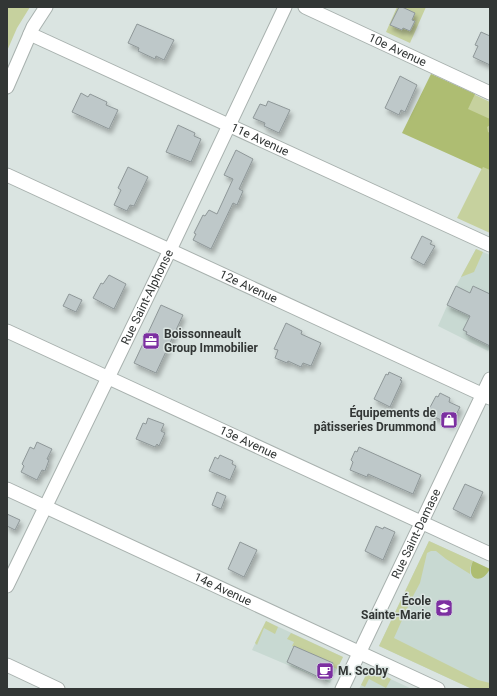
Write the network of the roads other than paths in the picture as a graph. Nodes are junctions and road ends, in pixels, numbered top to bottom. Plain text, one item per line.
1 (46, 7) edge
2 (285, 7) edge
3 (305, 7) edge
4 (30, 34) junction
5 (7, 87) edge
6 (490, 93) edge
7 (228, 125) junction
8 (7, 175) edge
9 (490, 245) edge
10 (170, 250) junction
11 (7, 331) edge
12 (108, 377) junction
13 (490, 380) edge
14 (486, 396) edge
15 (7, 489) edge
16 (45, 506) junction
17 (421, 522) junction
18 (490, 554) edge
19 (7, 586) edge
20 (360, 653) junction
21 (7, 665) edge
22 (58, 689) edge
23 (342, 689) edge
24 (438, 689) edge

1 - 4 street
2 - 7 street, Rue Saint-Alphonse
3 - 6 street, 10e Avenue
4 - 5 street
4 - 7 street, 11e Avenue
7 - 9 street, 11e Avenue
7 - 10 street, Rue Saint-Alphonse
8 - 10 street, 12e Avenue
10 - 12 street, Rue Saint-Alphonse
10 - 14 street, 12e Avenue
11 - 12 street, 13e Avenue
12 - 16 street, Rue Saint-Alphonse
12 - 17 street, 13e Avenue
13 - 14 street, Rue Saint-Damase
14 - 17 street, Rue Saint-Damase
15 - 16 street, 14e Avenue
16 - 19 street, Rue Saint-Alphonse
16 - 20 street, 14e Avenue
17 - 18 street, 13e Avenue
17 - 20 street, Rue Saint-Damase
20 - 23 street, Rue Saint-Damase
20 - 24 street, 14e Avenue
21 - 22 street

